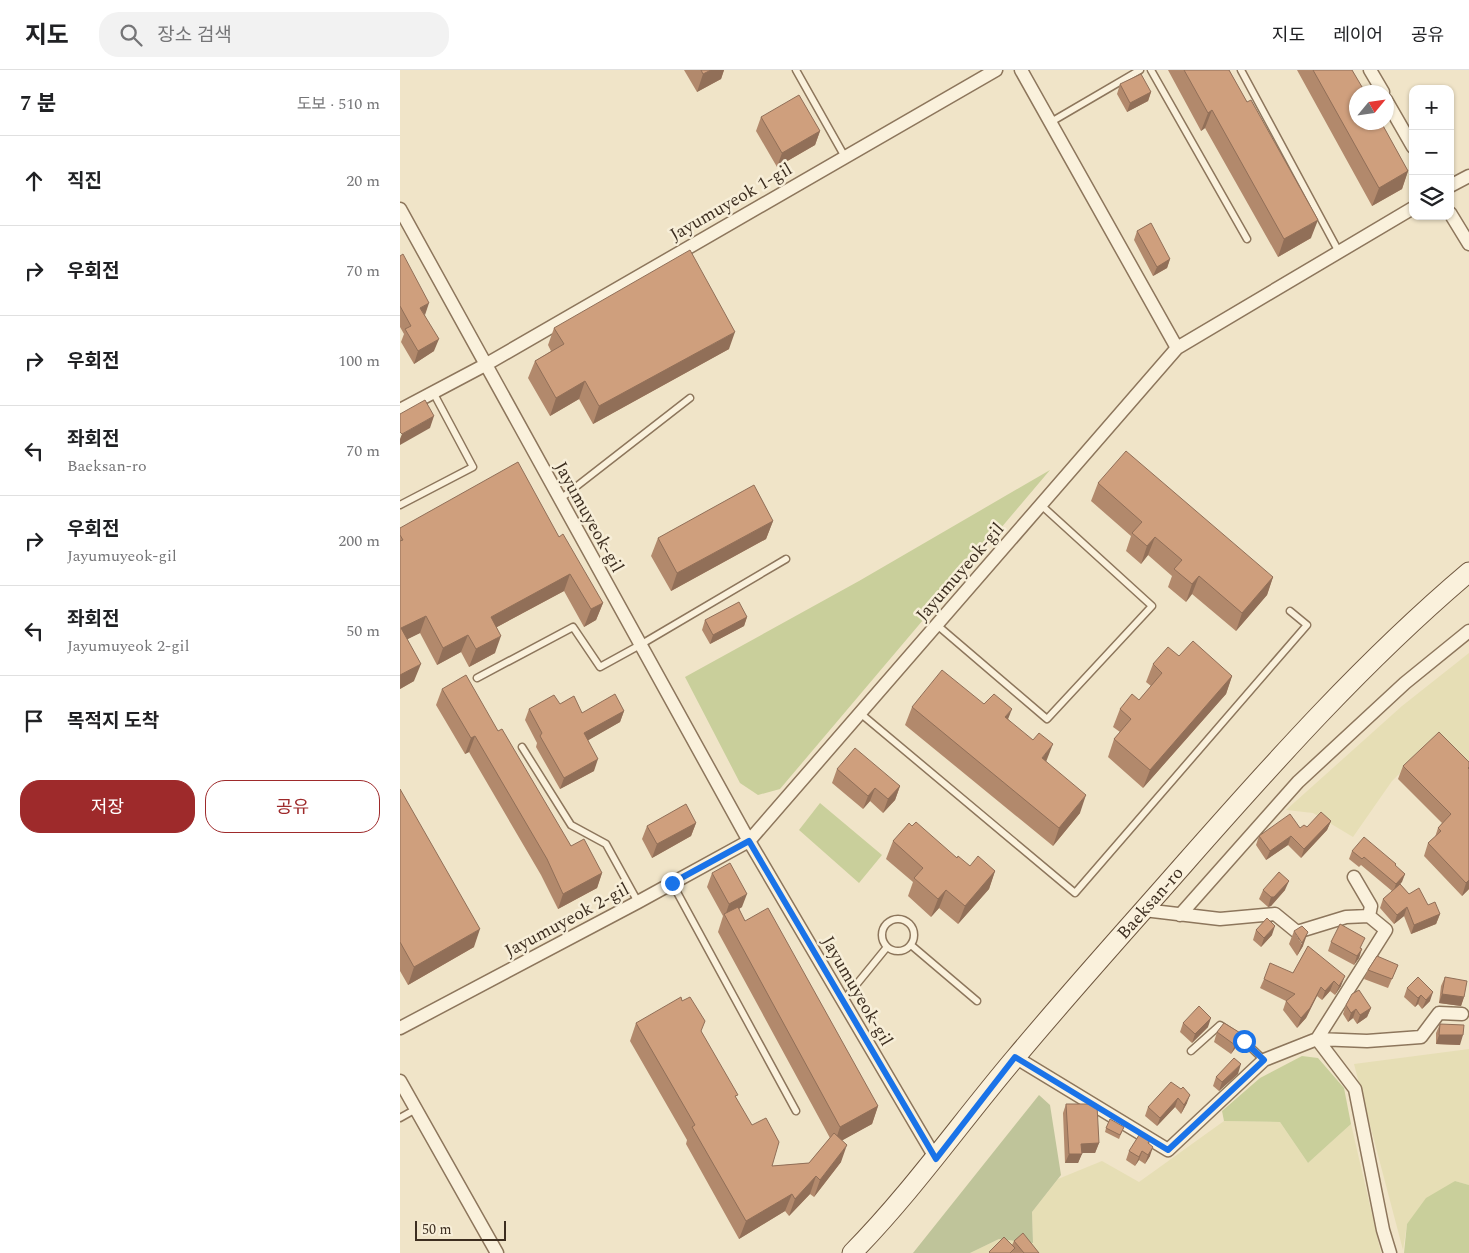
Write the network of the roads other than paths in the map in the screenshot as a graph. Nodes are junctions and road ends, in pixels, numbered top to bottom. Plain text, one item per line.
1 (796, 70) edge
2 (996, 70) edge
3 (1021, 70) edge
4 (1140, 70) edge
5 (1151, 70) edge
6 (1241, 70) edge
7 (1370, 70) edge
8 (1378, 85) edge
9 (1394, 114) edge
10 (1051, 122) junction
11 (1409, 140) edge
12 (845, 157) junction
13 (1469, 176) edge
14 (1454, 184) edge
15 (400, 209) edge
16 (1409, 210) edge
17 (1454, 220) edge
18 (1247, 239) dead end
19 (1469, 244) edge
20 (1339, 252) junction
21 (1177, 348) junction
22 (485, 365) junction
23 (433, 392) junction
24 (690, 398) dead end
25 (401, 409) edge
26 (560, 500) junction
27 (400, 505) edge
28 (1041, 505) junction
29 (786, 559) dead end
30 (1469, 572) edge
31 (1290, 611) dead end
32 (937, 625) junction
33 (1469, 631) edge
34 (640, 646) junction
35 (477, 678) dead end
36 (860, 713) junction
37 (522, 747) dead end
38 (749, 841) junction
39 (1354, 877) dead end
40 (672, 883) junction
41 (638, 902) junction
42 (1144, 910) junction
43 (1180, 915) junction
44 (1369, 916) junction
45 (911, 945) junction
46 (887, 947) junction
47 (843, 1001) junction
48 (977, 1001) dead end
49 (1462, 1014) dead end
50 (400, 1028) edge
51 (1317, 1039) junction
52 (1191, 1051) dead end
53 (1015, 1057) junction
54 (1264, 1060) junction
55 (400, 1081) edge
56 (416, 1109) junction
57 (796, 1111) dead end
58 (400, 1118) edge
59 (936, 1159) junction
60 (497, 1253) edge
61 (852, 1253) edge
62 (1390, 1253) edge

1 - 12 lane
2 - 12 street, Jayumuyeok 1-gil
3 - 10 street
4 - 10 lane
5 - 18 lane
6 - 20 lane
7 - 8 street
9 - 11 street
10 - 21 street
12 - 22 street, Jayumuyeok 1-gil
13 - 14 street
15 - 22 street, Jayumuyeok-gil
16 - 20 street, Jayumuyeok-gil
17 - 19 street
20 - 21 street, Jayumuyeok-gil
21 - 28 street, Jayumuyeok-gil
22 - 23 street
22 - 26 street, Jayumuyeok-gil
23 - 25 street
23 - 27 lane
24 - 26 lane
26 - 34 street, Jayumuyeok-gil
28 - 32 street, Jayumuyeok-gil
28 - 32 lane
29 - 34 lane
30 - 42 main road, Baeksan-ro
31 - 36 lane
32 - 36 street, Jayumuyeok-gil
33 - 43 street
34 - 35 lane
34 - 38 street, Jayumuyeok-gil
36 - 38 street, Jayumuyeok-gil
37 - 41 lane
38 - 40 street, Jayumuyeok 2-gil
38 - 47 street, Jayumuyeok-gil
39 - 44 street
40 - 41 street, Jayumuyeok 2-gil
40 - 57 lane
41 - 50 street, Jayumuyeok 2-gil
42 - 43 street
42 - 53 main road, Baeksan-ro
43 - 44 street
44 - 51 street
45 - 46 lane
45 - 46 lane
45 - 48 lane
46 - 47 lane
47 - 59 street, Jayumuyeok-gil
49 - 51 street
51 - 54 street
51 - 62 street
52 - 54 lane
53 - 54 street
53 - 59 main road, Baeksan-ro
55 - 56 street
56 - 58 lane
56 - 60 street
59 - 61 main road, Baeksan-ro

